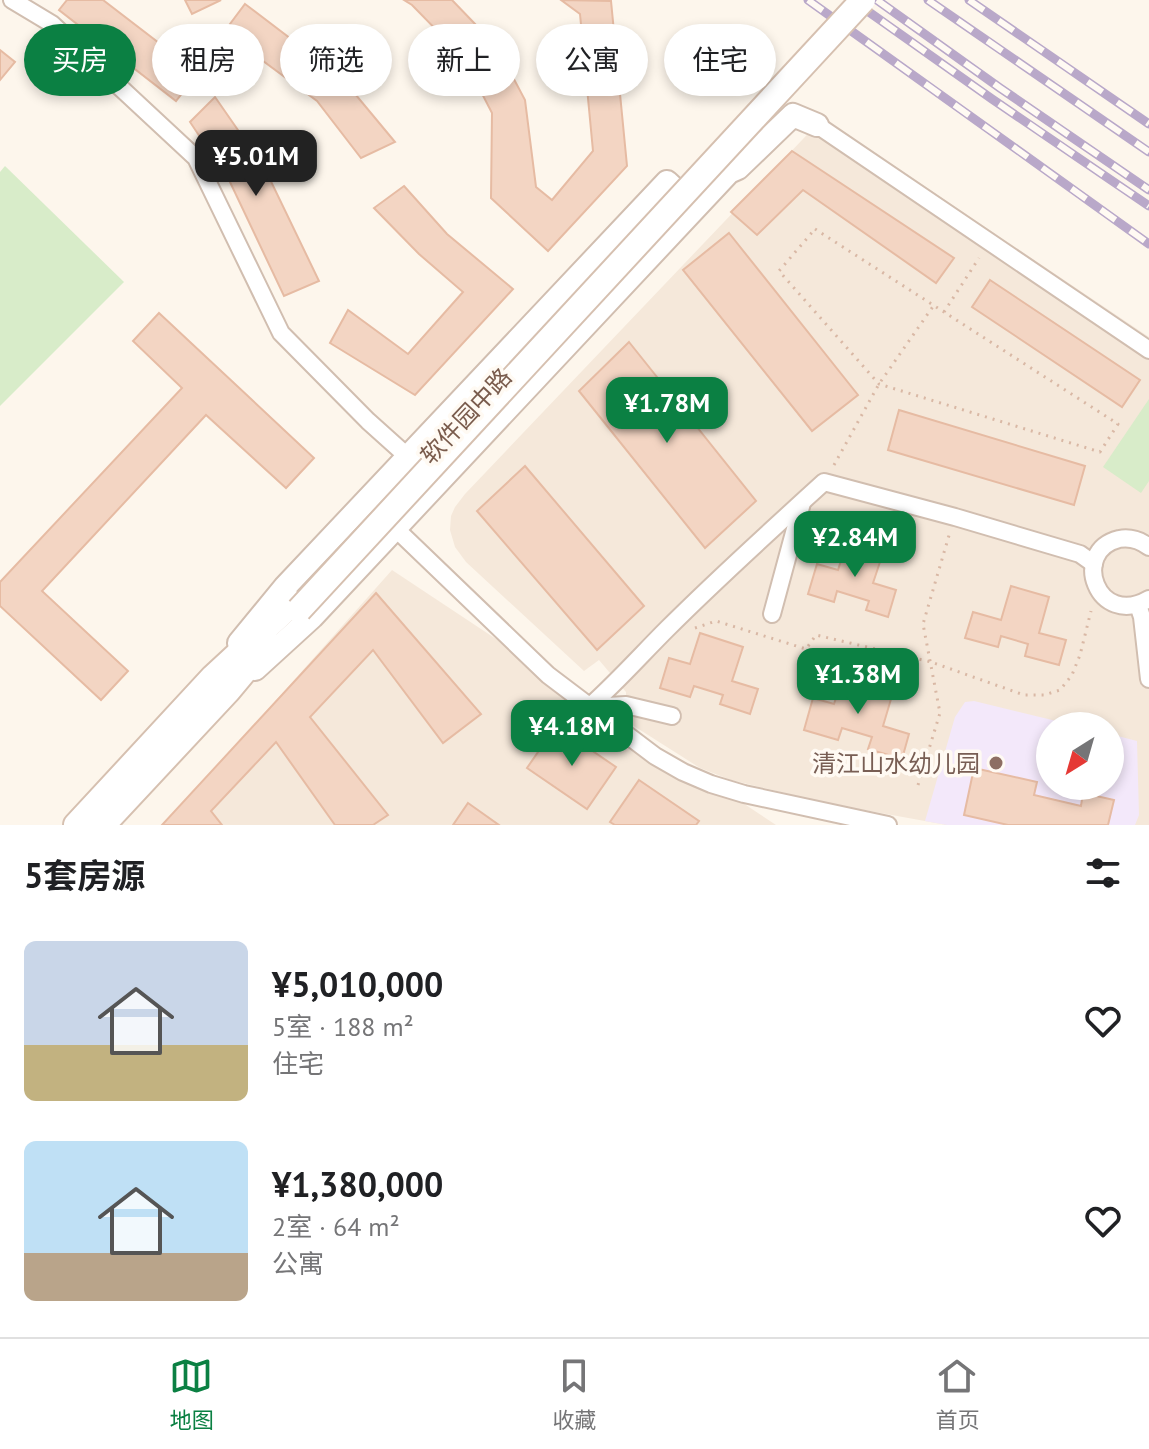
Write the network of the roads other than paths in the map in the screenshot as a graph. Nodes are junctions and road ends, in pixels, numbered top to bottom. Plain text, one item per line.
1 (12, 0) edge
2 (850, 0) edge
3 (863, 0) edge
4 (817, 125) joint
5 (695, 208) junction
6 (1149, 350) edge
7 (463, 397) junction
8 (492, 424) junction
9 (407, 456) junction
10 (802, 502) junction
11 (395, 528) junction
12 (1147, 541) edge
13 (1094, 564) junction
14 (1144, 602) edge
15 (296, 607) junction
16 (772, 614) dead end
17 (1149, 679) edge
18 (221, 684) junction
19 (589, 707) junction
20 (672, 716) dead end
21 (76, 825) edge
22 (103, 825) edge
23 (888, 825) edge

1 - 9 street
2 - 15 main road, 软件园中路
3 - 15 main road, 软件园中路, bridge
4 - 5 street
4 - 6 street
5 - 7 street
5 - 8 street
7 - 8 street
7 - 9 street
8 - 11 street
9 - 18 street
10 - 13 street
10 - 16 street
10 - 19 street
11 - 18 street
11 - 19 street
12 - 13 street
13 - 14 street
14 - 17 street
15 - 18 main road, 软件园中路
18 - 21 main road, 软件园中路
18 - 22 main road, 软件园中路
19 - 20 street
19 - 23 street

